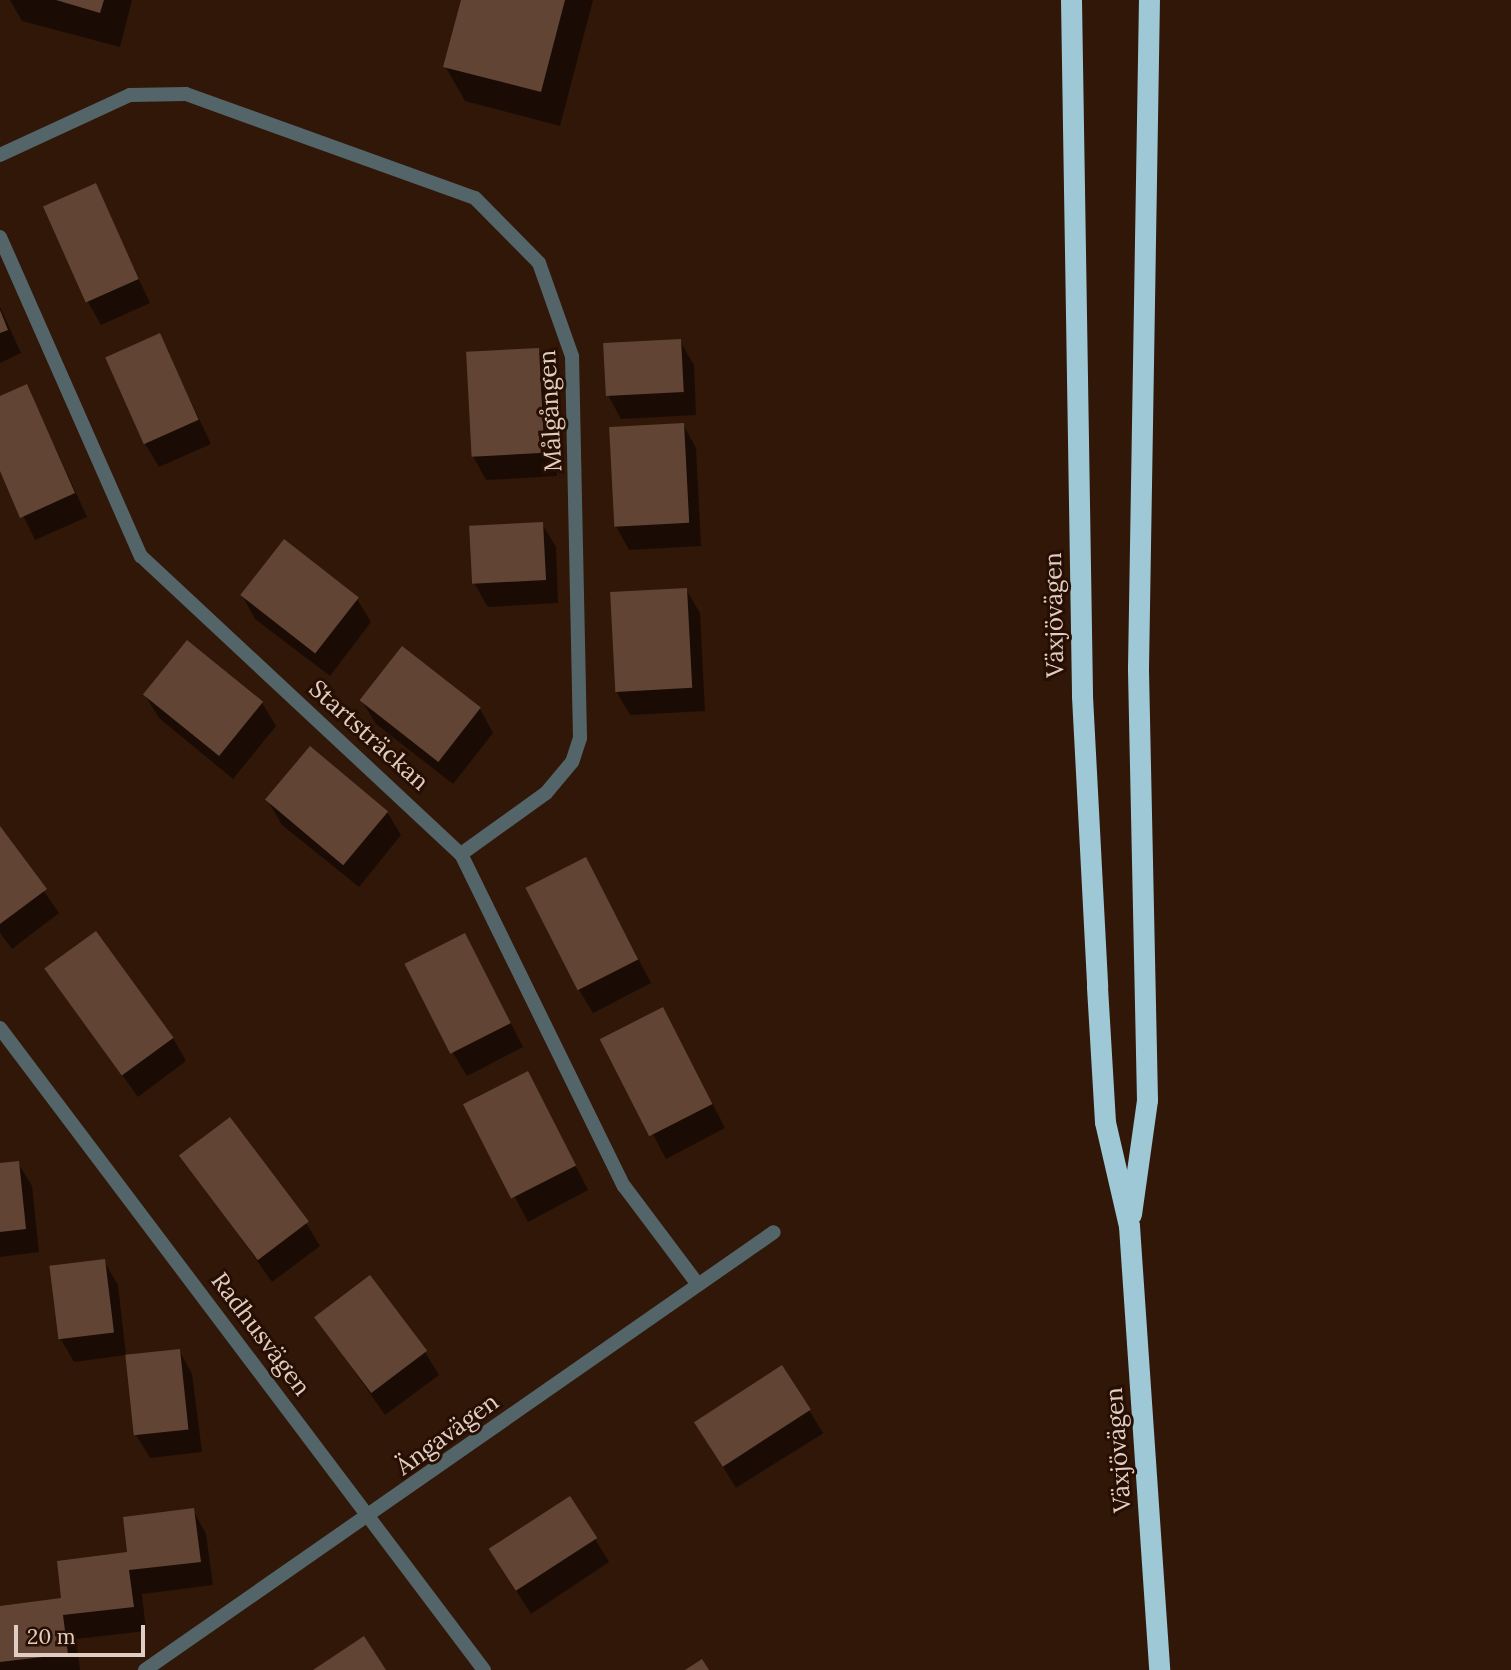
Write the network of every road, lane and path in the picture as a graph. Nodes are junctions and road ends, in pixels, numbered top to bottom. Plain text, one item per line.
1 (1071, 0) edge
2 (1149, 0) edge
3 (0, 155) edge
4 (0, 237) edge
5 (461, 854) junction
6 (0, 1028) edge
7 (1129, 1226) junction
8 (774, 1232) dead end
9 (696, 1282) junction
10 (371, 1517) junction
11 (145, 1670) edge
12 (484, 1670) edge
13 (1160, 1670) edge

1 - 7 highway, Växjövägen
2 - 7 highway, Växjövägen
3 - 5 street, Målgången
4 - 5 street, Startsträckan
5 - 9 street, Startsträckan
6 - 10 street, Radhusvägen
7 - 13 highway, Växjövägen
8 - 9 street, Ängavägen
9 - 10 street, Ängavägen
10 - 11 street, Ängavägen
10 - 12 street, Radhusvägen

